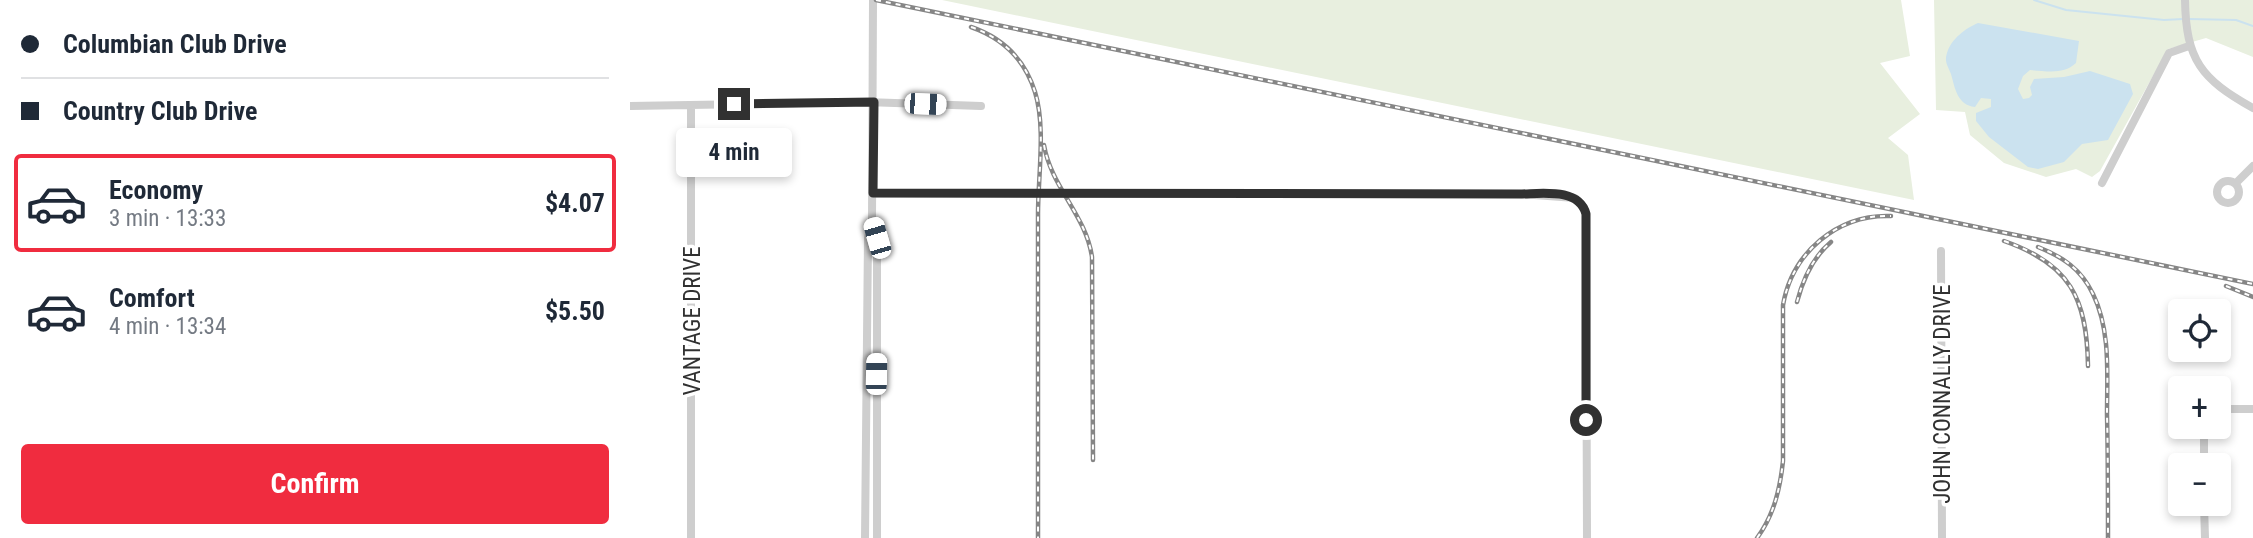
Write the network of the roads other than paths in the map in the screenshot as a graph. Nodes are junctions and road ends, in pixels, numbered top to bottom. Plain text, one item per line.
1 (873, 0) edge
2 (2185, 0) edge
3 (2189, 46) junction
4 (874, 102) junction
5 (691, 105) junction
6 (630, 106) edge
7 (981, 106) dead end
8 (2253, 108) edge
9 (2253, 166) edge
10 (2102, 183) dead end
11 (2236, 183) dead end
12 (873, 193) junction
13 (872, 220) junction
14 (1941, 251) dead end
15 (866, 305) junction
16 (877, 305) junction
17 (2231, 409) edge
18 (2253, 409) edge
19 (866, 455) junction
20 (877, 456) junction
21 (2204, 516) edge
22 (691, 538) edge
23 (865, 538) edge
24 (877, 538) edge
25 (1587, 538) edge
26 (1942, 538) edge
27 (2204, 538) edge

1 - 4 street
2 - 3 street
3 - 8 street
3 - 10 street
4 - 5 street
4 - 7 street
4 - 12 street
5 - 6 street
5 - 22 street, VANTAGE DRIVE
9 - 11 street
12 - 13 street
12 - 25 street
13 - 15 street
13 - 16 street
14 - 26 street, JOHN CONNALLY DRIVE
15 - 16 street
15 - 19 street
16 - 20 street
17 - 18 street
19 - 20 street
19 - 23 street
20 - 24 street
21 - 27 street

